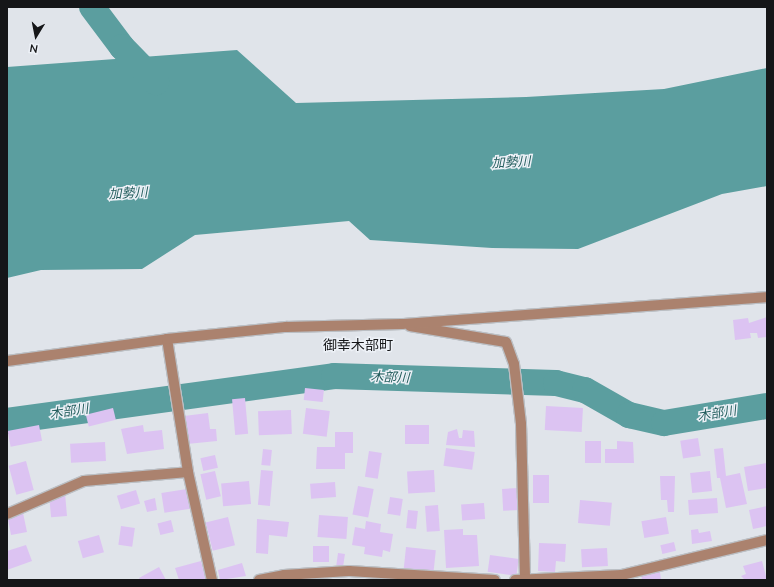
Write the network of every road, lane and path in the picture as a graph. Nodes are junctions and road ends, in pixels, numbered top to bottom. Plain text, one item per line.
1 (767, 297) edge
2 (402, 324) junction
3 (167, 339) junction
4 (7, 360) edge
5 (188, 472) junction
6 (7, 514) edge
7 (767, 540) edge
8 (212, 580) edge
9 (259, 580) edge
10 (495, 580) edge
11 (515, 580) edge
12 (524, 580) edge

1 - 2 street
2 - 3 street
2 - 12 street
3 - 4 street
3 - 5 street
5 - 6 street
5 - 8 street
7 - 12 street
9 - 10 street
11 - 12 street

